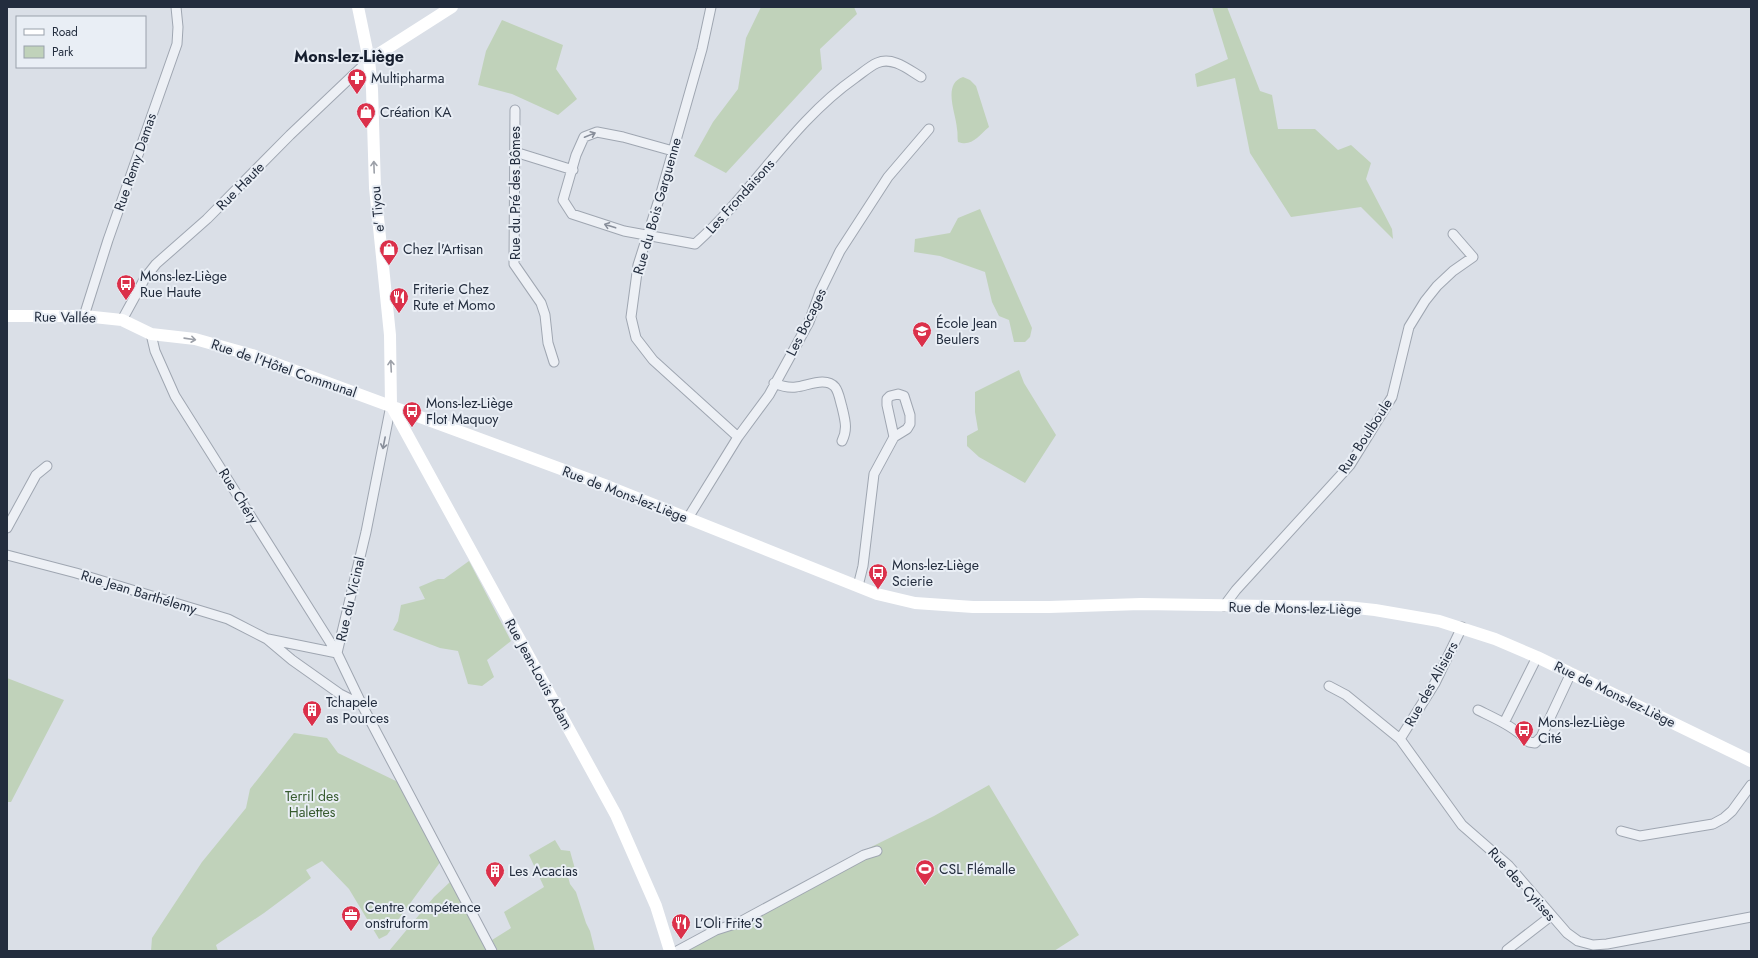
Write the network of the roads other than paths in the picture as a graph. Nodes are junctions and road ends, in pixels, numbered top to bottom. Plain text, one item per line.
1 (176, 7) edge
2 (358, 7) edge
3 (452, 7) edge
4 (711, 7) edge
5 (369, 60) junction
6 (922, 77) dead end
7 (515, 110) dead end
8 (929, 129) dead end
9 (673, 151) junction
10 (515, 152) junction
11 (573, 170) junction
12 (1453, 234) dead end
13 (648, 236) junction
14 (7, 316) edge
15 (84, 316) junction
16 (122, 320) junction
17 (151, 334) junction
18 (554, 362) dead end
19 (774, 383) junction
20 (391, 405) junction
21 (738, 437) junction
22 (894, 437) dead end
23 (842, 441) dead end
24 (47, 466) dead end
25 (688, 518) junction
26 (7, 528) edge
27 (7, 555) edge
28 (858, 586) junction
29 (1224, 606) junction
30 (1462, 627) junction
31 (266, 639) junction
32 (337, 654) junction
33 (1537, 657) junction
34 (1571, 673) junction
35 (1329, 686) dead end
36 (362, 705) junction
37 (1478, 710) dead end
38 (1504, 723) junction
39 (1400, 740) junction
40 (1751, 761) edge
41 (1751, 785) edge
42 (1620, 831) dead end
43 (877, 851) dead end
44 (1551, 916) junction
45 (1751, 917) edge
46 (1507, 950) edge
47 (492, 951) edge
48 (670, 951) edge
49 (677, 951) edge

1 - 15 street, Rue Remy Damas
2 - 5 street, e' Tiyou
3 - 5 street
4 - 9 street, Rue du Bois Garguenne
5 - 16 street, Rue Haute
20 -> 5 street, e' Tiyou
6 - 13 street, Les Frondaisons
7 - 10 street, Rue du Pré des Bômes
8 - 19 street, Les Bocages
11 -> 9 street, Les Frondaisons
9 - 13 street, Rue du Bois Garguenne
10 - 11 street
10 - 18 street, Rue du Pré des Bômes
13 -> 11 street, Les Frondaisons
12 - 29 street, Rue Boulboule
13 - 21 street, Rue du Bois Garguenne
14 - 15 street, Rue Vallée
15 - 16 street, Rue Vallée
16 - 17 street, Rue Vallée
17 -> 20 street, Rue de l'Hôtel Communal
17 - 32 street, Rue Chéry
19 - 21 street, Les Bocages
19 - 23 street
20 - 25 street, Rue de Mons-lez-Liège
20 -> 32 street, Rue du Vicinal
20 - 48 street, Rue Jean-Louis Adam
21 - 25 street, Les Bocages
22 - 28 street
24 - 26 street
25 - 28 street, Rue de Mons-lez-Liège
27 - 31 street, Rue Jean Barthélemy
28 - 29 street, Rue de Mons-lez-Liège
29 - 30 street, Rue de Mons-lez-Liège
30 - 33 street, Rue de Mons-lez-Liège
30 - 39 street, Rue des Alisiers
31 - 32 street, Rue Jean Barthélemy
31 - 36 street, Rue Jean Barthélemy
32 - 36 street, Rue du Vicinal
33 - 34 street, Rue de Mons-lez-Liège
33 - 38 street
34 - 38 street
34 - 40 street, Rue de Mons-lez-Liège
35 - 39 street, Rue des Cytises
36 - 47 street, Rue du Vicinal
37 - 38 street
39 - 44 street, Rue des Cytises
41 - 42 street
43 - 49 street
44 - 45 street, Rue des Cytises
44 - 46 street

